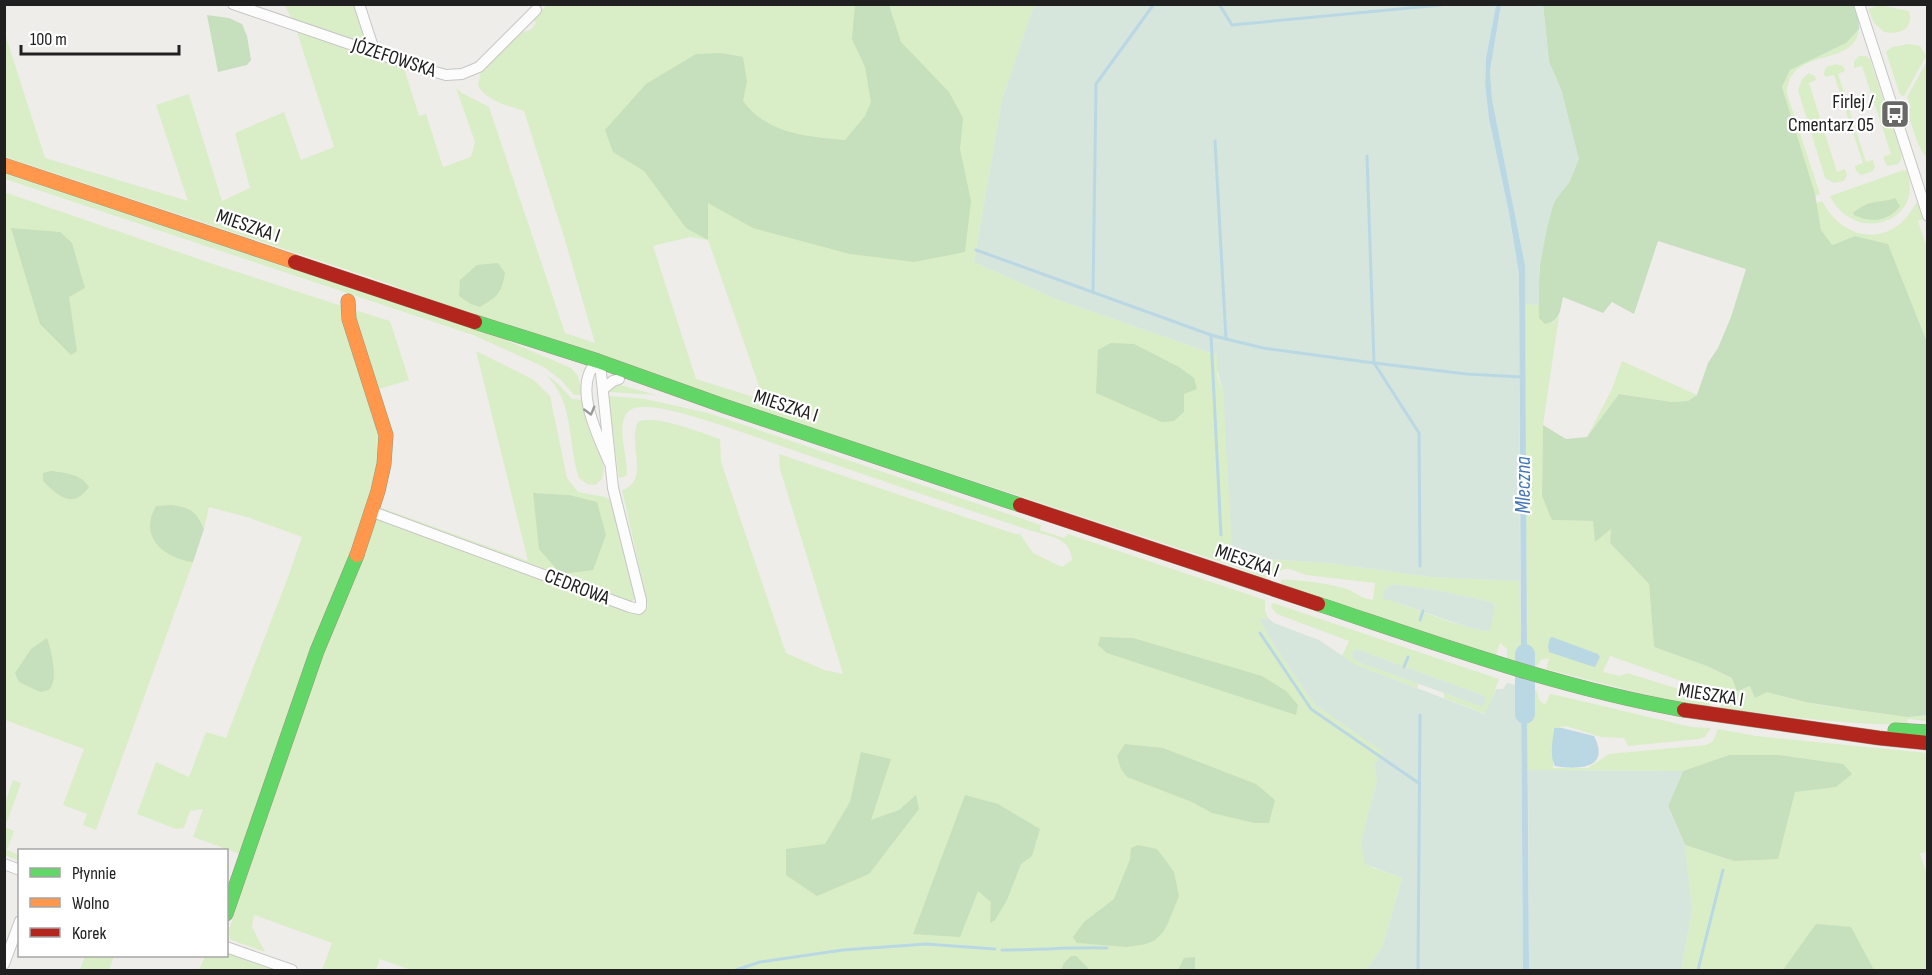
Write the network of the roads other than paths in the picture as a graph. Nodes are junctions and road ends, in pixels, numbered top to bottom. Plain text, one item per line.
1 (233, 4) edge
2 (358, 4) edge
3 (1859, 4) edge
4 (536, 10) dead end
5 (375, 53) junction
6 (4, 165) edge
7 (1928, 216) edge
8 (348, 302) dead end
9 (596, 368) junction
10 (619, 379) junction
11 (603, 389) junction
12 (724, 406) junction
13 (609, 462) junction
14 (373, 512) junction
15 (1766, 723) junction
16 (1928, 732) edge
17 (1928, 743) edge
18 (228, 908) edge
19 (18, 926) edge
20 (228, 947) edge
21 (4, 964) edge
22 (292, 970) edge

1 - 5 street, JÓZEFOWSKA
2 - 5 street
3 - 7 street
4 - 5 street, JÓZEFOWSKA
6 - 9 street, MIESZKA I
8 - 14 street
9 - 10 street, MIESZKA I
9 - 11 street, CEDROWA
9 - 12 street, MIESZKA I
9 -> 13 street, CEDROWA
10 - 11 street
10 - 12 street, MIESZKA I
11 - 13 street, CEDROWA
12 - 15 street, MIESZKA I
13 - 14 street, CEDROWA
14 - 18 street
15 - 16 street, MIESZKA I
15 - 17 street, MIESZKA I
19 - 21 street
20 - 22 street

